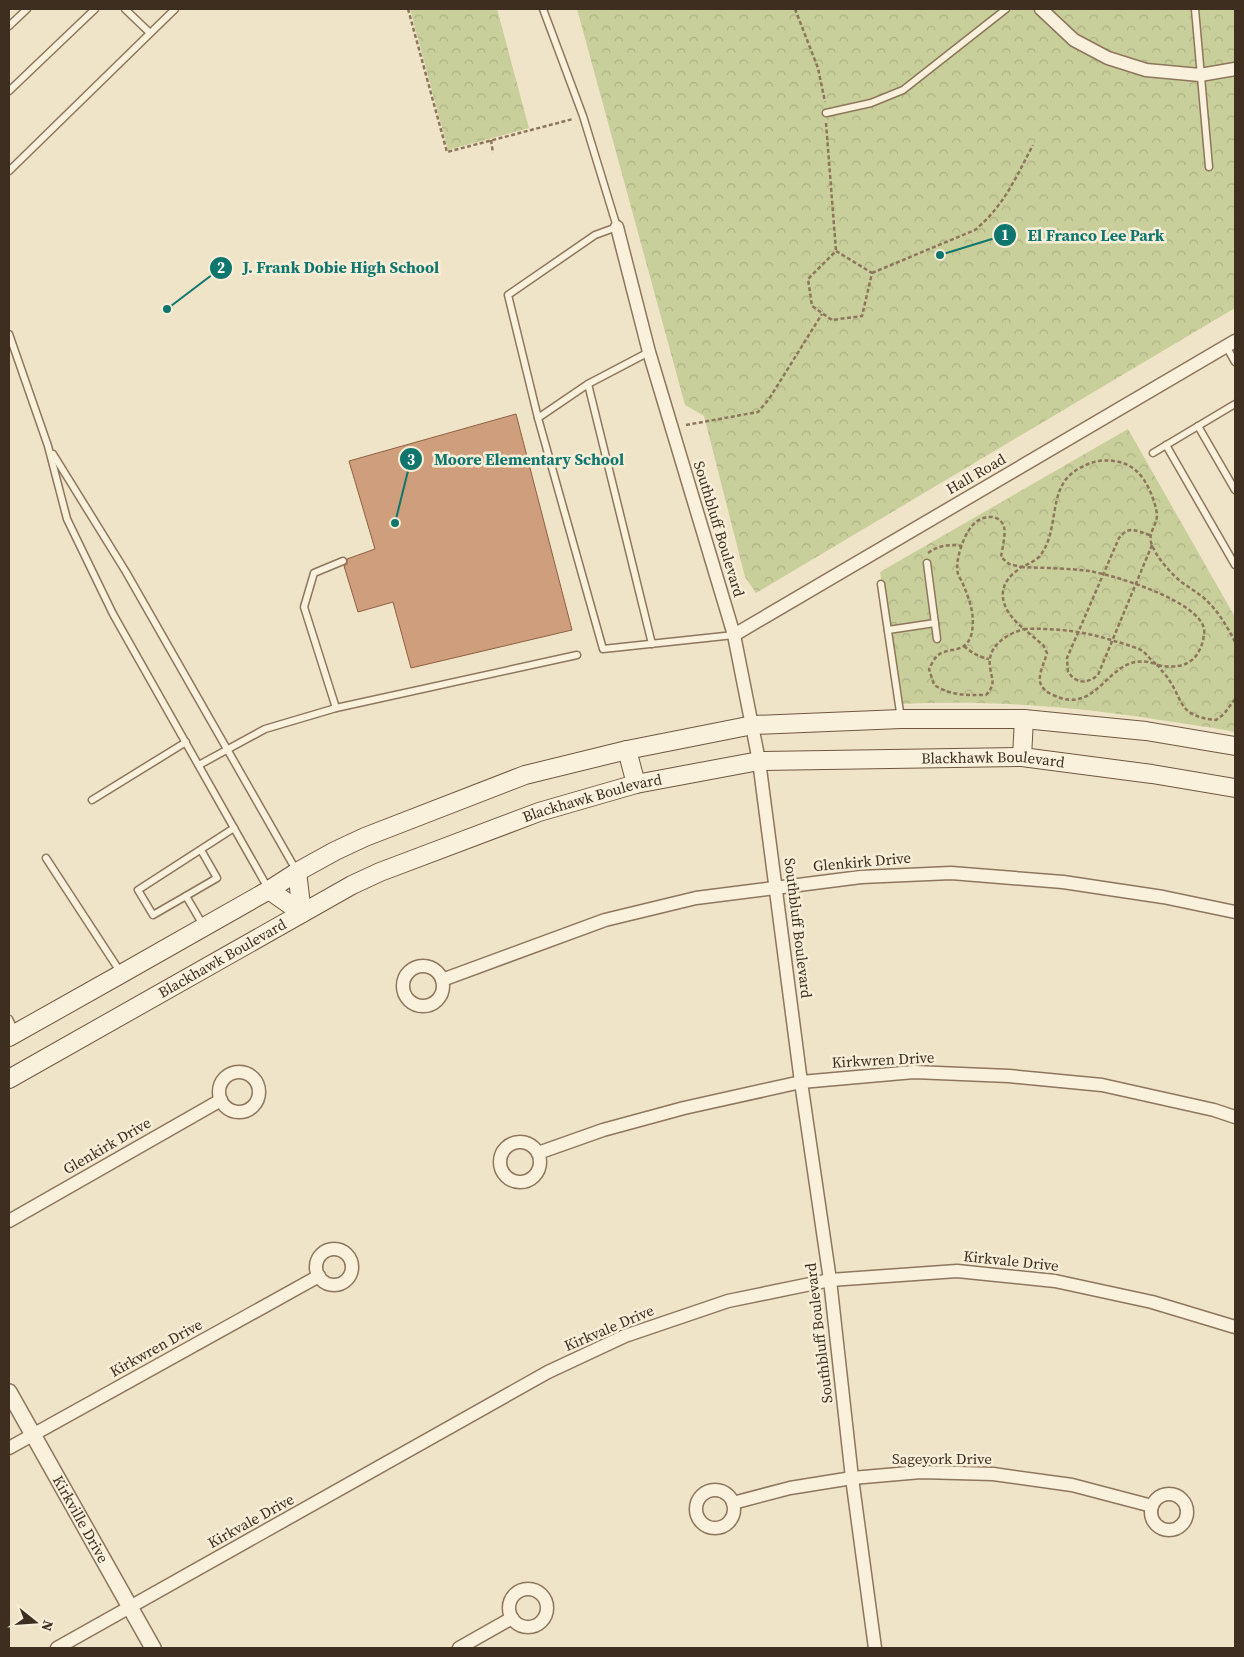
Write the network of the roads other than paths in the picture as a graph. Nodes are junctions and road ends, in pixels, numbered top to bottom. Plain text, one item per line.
1 (27, 9) edge
2 (94, 9) edge
3 (125, 9) edge
4 (175, 9) edge
5 (543, 9) edge
6 (1006, 9) edge
7 (1042, 9) edge
8 (1195, 9) edge
9 (9, 26) edge
10 (150, 33) junction
11 (1235, 69) edge
12 (1200, 74) junction
13 (9, 92) edge
14 (826, 113) road end
15 (1209, 167) dead end
16 (9, 170) edge
17 (617, 226) junction
18 (9, 334) edge
19 (1231, 343) edge
20 (649, 352) junction
21 (1235, 362) edge
22 (588, 384) junction
23 (1235, 404) edge
24 (538, 418) junction
25 (1198, 426) junction
26 (1166, 445) junction
27 (48, 446) junction
28 (1153, 453) dead end
29 (1235, 490) edge
30 (342, 561) dead end
31 (927, 563) road end
32 (1235, 564) edge
33 (881, 584) dead end
34 (935, 623) junction
35 (888, 630) junction
36 (734, 635) junction
37 (937, 639) dead end
38 (652, 644) junction
39 (578, 654) dead end
40 (336, 708) junction
41 (902, 719) junction
42 (1024, 719) junction
43 (753, 725) junction
44 (186, 742) junction
45 (1235, 746) edge
46 (227, 750) junction
47 (627, 750) junction
48 (1022, 757) junction
49 (760, 761) junction
50 (199, 765) junction
51 (636, 784) junction
52 (1235, 788) edge
53 (92, 800) dead end
54 (234, 828) junction
55 (201, 850) junction
56 (46, 858) dead end
57 (297, 872) junction
58 (777, 887) junction
59 (269, 890) junction
60 (186, 896) junction
61 (1235, 912) edge
62 (302, 913) junction
63 (203, 926) junction
64 (121, 974) junction
65 (442, 980) dead end
66 (11, 1030) edge
67 (9, 1079) edge
68 (801, 1082) junction
69 (220, 1100) dead end
70 (1235, 1117) edge
71 (538, 1153) dead end
72 (9, 1221) edge
73 (319, 1276) dead end
74 (830, 1280) junction
75 (1235, 1327) edge
76 (9, 1392) edge
77 (32, 1435) junction
78 (9, 1448) edge
79 (852, 1478) junction
80 (733, 1503) dead end
81 (1152, 1506) dead end
82 (131, 1607) junction
83 (512, 1618) dead end
84 (57, 1648) edge
85 (153, 1648) edge
86 (459, 1648) edge
87 (875, 1648) edge

1 - 9 lane
2 - 13 lane
3 - 10 lane
4 - 10 lane
5 - 17 lane
6 - 14 lane
7 - 12 street
8 - 12 lane
10 - 16 lane
11 - 12 street
12 - 15 lane
17 - 20 street, Southbluff Boulevard
17 - 24 lane
18 - 27 lane
19 - 21 lane
19 - 36 street, Hall Road
20 - 22 lane
20 - 36 street, Southbluff Boulevard
22 - 24 lane
22 - 38 lane
23 - 25 lane
24 - 38 lane
25 - 26 lane
25 - 29 lane
26 - 28 lane
26 - 32 lane
27 - 44 lane
27 - 46 lane
30 - 40 lane
31 - 34 lane
33 - 35 lane
34 - 35 lane
34 - 37 lane
35 - 41 lane
36 - 38 lane
36 - 43 street, Southbluff Boulevard
39 - 40 lane
40 - 46 lane
41 - 42 main road
41 - 43 main road
42 - 45 main road
42 - 48 main road
43 - 47 main road
43 - 49 street, Southbluff Boulevard
44 - 50 lane
44 - 53 lane
46 - 50 lane
46 - 57 lane
47 - 51 main road
47 - 57 main road
48 - 49 main road, Blackhawk Boulevard
48 - 52 main road, Blackhawk Boulevard
49 - 51 main road, Blackhawk Boulevard
49 - 58 street, Southbluff Boulevard
50 - 54 lane
51 - 62 main road, Blackhawk Boulevard
54 - 55 lane
54 - 59 lane
55 - 60 lane
55 - 60 lane
56 - 64 lane
57 - 59 main road
57 - 62 main road
58 - 61 street, Glenkirk Drive
58 - 65 street, Glenkirk Drive
58 - 68 street, Southbluff Boulevard
59 - 62 main road
59 - 63 main road
60 - 63 lane
62 - 67 main road, Blackhawk Boulevard
63 - 64 main road
64 - 66 main road
68 - 70 street, Kirkwren Drive
68 - 71 street, Kirkwren Drive
68 - 74 street, Southbluff Boulevard
69 - 72 street, Glenkirk Drive
73 - 77 street, Kirkwren Drive
74 - 75 street, Kirkvale Drive
74 - 79 street, Southbluff Boulevard
74 - 82 street, Kirkvale Drive
76 - 77 street, Kirkville Drive
77 - 78 street, Kirkwren Drive
77 - 82 street, Kirkville Drive
79 - 80 street, Sageyork Drive
79 - 81 street, Sageyork Drive
79 - 87 street, Southbluff Boulevard
82 - 84 street, Kirkvale Drive
82 - 85 street, Kirkville Drive
83 - 86 street

